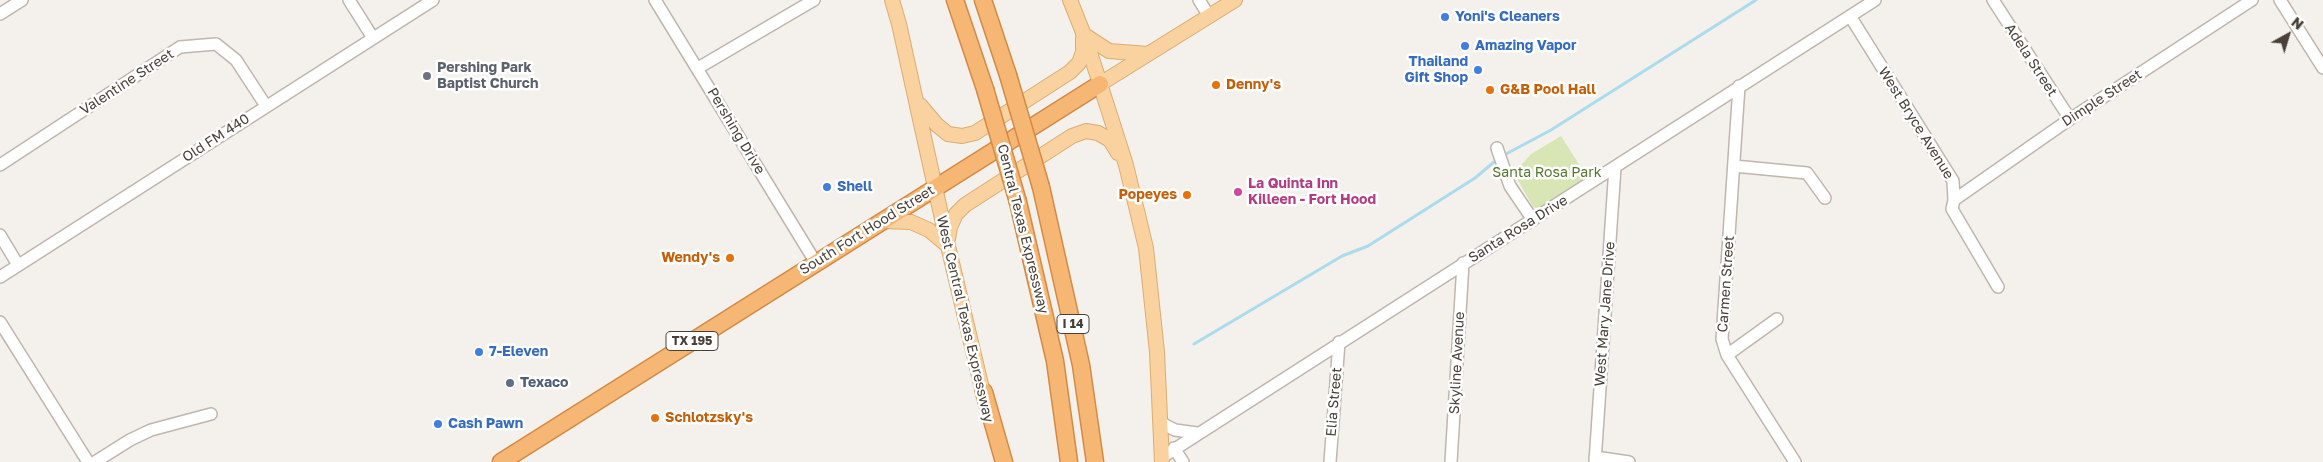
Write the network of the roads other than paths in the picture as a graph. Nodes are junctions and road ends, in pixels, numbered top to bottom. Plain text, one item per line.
1 (22, 0) edge
2 (349, 0) edge
3 (432, 0) edge
4 (655, 0) edge
5 (814, 0) edge
6 (892, 0) edge
7 (955, 0) edge
8 (983, 0) edge
9 (1070, 0) edge
10 (1199, 0) edge
11 (1234, 0) edge
12 (1875, 0) edge
13 (1993, 0) edge
14 (2252, 0) edge
15 (2280, 0) edge
16 (0, 14) edge
17 (1209, 16) junction
18 (1850, 16) junction
19 (1084, 34) junction
20 (373, 38) junction
21 (1148, 54) junction
22 (698, 68) junction
23 (2323, 68) edge
24 (1100, 84) junction
25 (1739, 86) junction
26 (918, 103) junction
27 (266, 106) junction
28 (2070, 119) junction
29 (1497, 148) dead end
30 (0, 165) edge
31 (1126, 165) junction
32 (1734, 166) junction
33 (1615, 167) junction
34 (935, 188) junction
35 (1825, 198) dead end
36 (1954, 200) junction
37 (1533, 220) junction
38 (883, 221) junction
39 (0, 235) edge
40 (948, 246) junction
41 (816, 263) junction
42 (1463, 263) junction
43 (18, 265) junction
44 (0, 277) edge
45 (1998, 287) dead end
46 (1776, 319) dead end
47 (0, 322) edge
48 (1339, 342) junction
49 (1727, 355) junction
50 (984, 392) junction
51 (211, 414) dead end
52 (1160, 420) junction
53 (1197, 434) junction
54 (1174, 448) junction
55 (1161, 460) edge
56 (1595, 460) edge
57 (88, 462) edge
58 (95, 462) edge
59 (501, 462) edge
60 (996, 462) edge
61 (1004, 462) edge
62 (1069, 462) edge
63 (1095, 462) edge
64 (1183, 462) edge
65 (1330, 462) edge
66 (1451, 462) edge
67 (1629, 462) edge
68 (1795, 462) edge

1 - 16 street
2 - 20 street
3 - 20 street, Old FM 440
4 - 22 street, Pershing Drive
5 - 22 street
6 - 26 main road, West Central Texas Expressway
7 - 62 highway, Central Texas Expressway / I 14, bridge
8 - 63 highway, Central Texas Expressway / I 14, bridge
9 - 19 main road
10 - 17 street
11 - 17 main road, South Fort Hood Street / TX 195
12 - 18 street, Santa Rosa Drive
13 - 28 street, Adela Street
14 - 28 street, Dimple Street
15 - 23 street
17 - 21 main road, South Fort Hood Street / TX 195
18 - 25 street, Santa Rosa Drive
18 - 36 street, West Bryce Avenue
19 - 21 main road
19 - 24 main road
19 - 26 main road
20 - 27 street, Old FM 440
21 - 24 main road, South Fort Hood Street / TX 195
22 - 41 street, Pershing Drive
24 - 31 main road
24 - 34 highway, South Fort Hood Street / TX 195
25 - 32 street, Carmen Street
25 - 33 street, Santa Rosa Drive
26 - 34 main road, West Central Texas Expressway
27 - 30 street, Valentine Street
27 - 43 street, Old FM 440
28 - 36 street, Dimple Street
29 - 37 street
31 - 40 main road
31 - 52 main road
32 - 35 street
32 - 49 street, Carmen Street
33 - 37 street, Santa Rosa Drive
33 - 56 street, West Mary Jane Drive
34 - 38 highway, South Fort Hood Street / TX 195
34 - 40 main road, West Central Texas Expressway
36 - 45 street, West Bryce Avenue
37 - 42 street, Santa Rosa Drive
38 - 40 main road
38 - 41 highway, South Fort Hood Street / TX 195
39 - 43 street
40 - 50 main road, West Central Texas Expressway
41 - 59 highway, South Fort Hood Street / TX 195
42 - 48 street, Santa Rosa Drive
42 - 66 street, Skyline Avenue
43 - 44 street, Old FM 440
46 - 49 street
47 - 57 street
48 - 53 street, Santa Rosa Drive
48 - 65 street, Elia Street
49 - 68 street, Carmen Street
50 - 60 main road, West Central Texas Expressway
50 - 61 highway
51 - 58 street
52 - 53 street
52 - 55 main road
53 - 54 street, Santa Rosa Drive
54 - 55 street, Santa Rosa Drive
54 - 64 street
56 - 67 street

